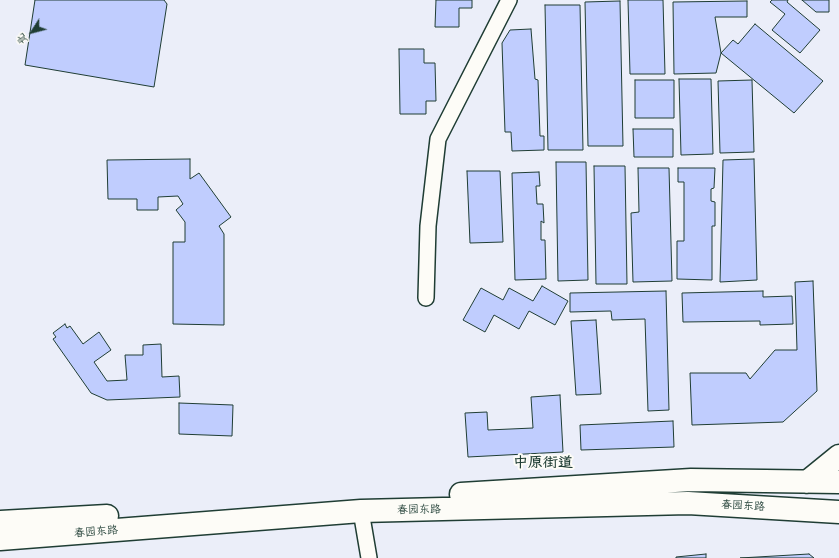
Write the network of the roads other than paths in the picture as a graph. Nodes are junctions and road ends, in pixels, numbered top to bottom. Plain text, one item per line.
1 (509, 0) edge
2 (426, 298) dead end
3 (839, 456) edge
4 (807, 482) junction
5 (839, 482) edge
6 (808, 509) junction
7 (361, 511) junction
8 (839, 512) edge
9 (0, 522) edge
10 (839, 523) edge
11 (0, 539) edge
12 (369, 558) edge

1 - 2 street
3 - 4 main road
4 - 5 main road, 春园东路
4 - 9 main road, 春园东路
6 - 7 main road, 春园东路
6 - 8 main road, 春园东路
6 - 10 main road
7 - 11 main road, 春园东路
7 - 12 street

